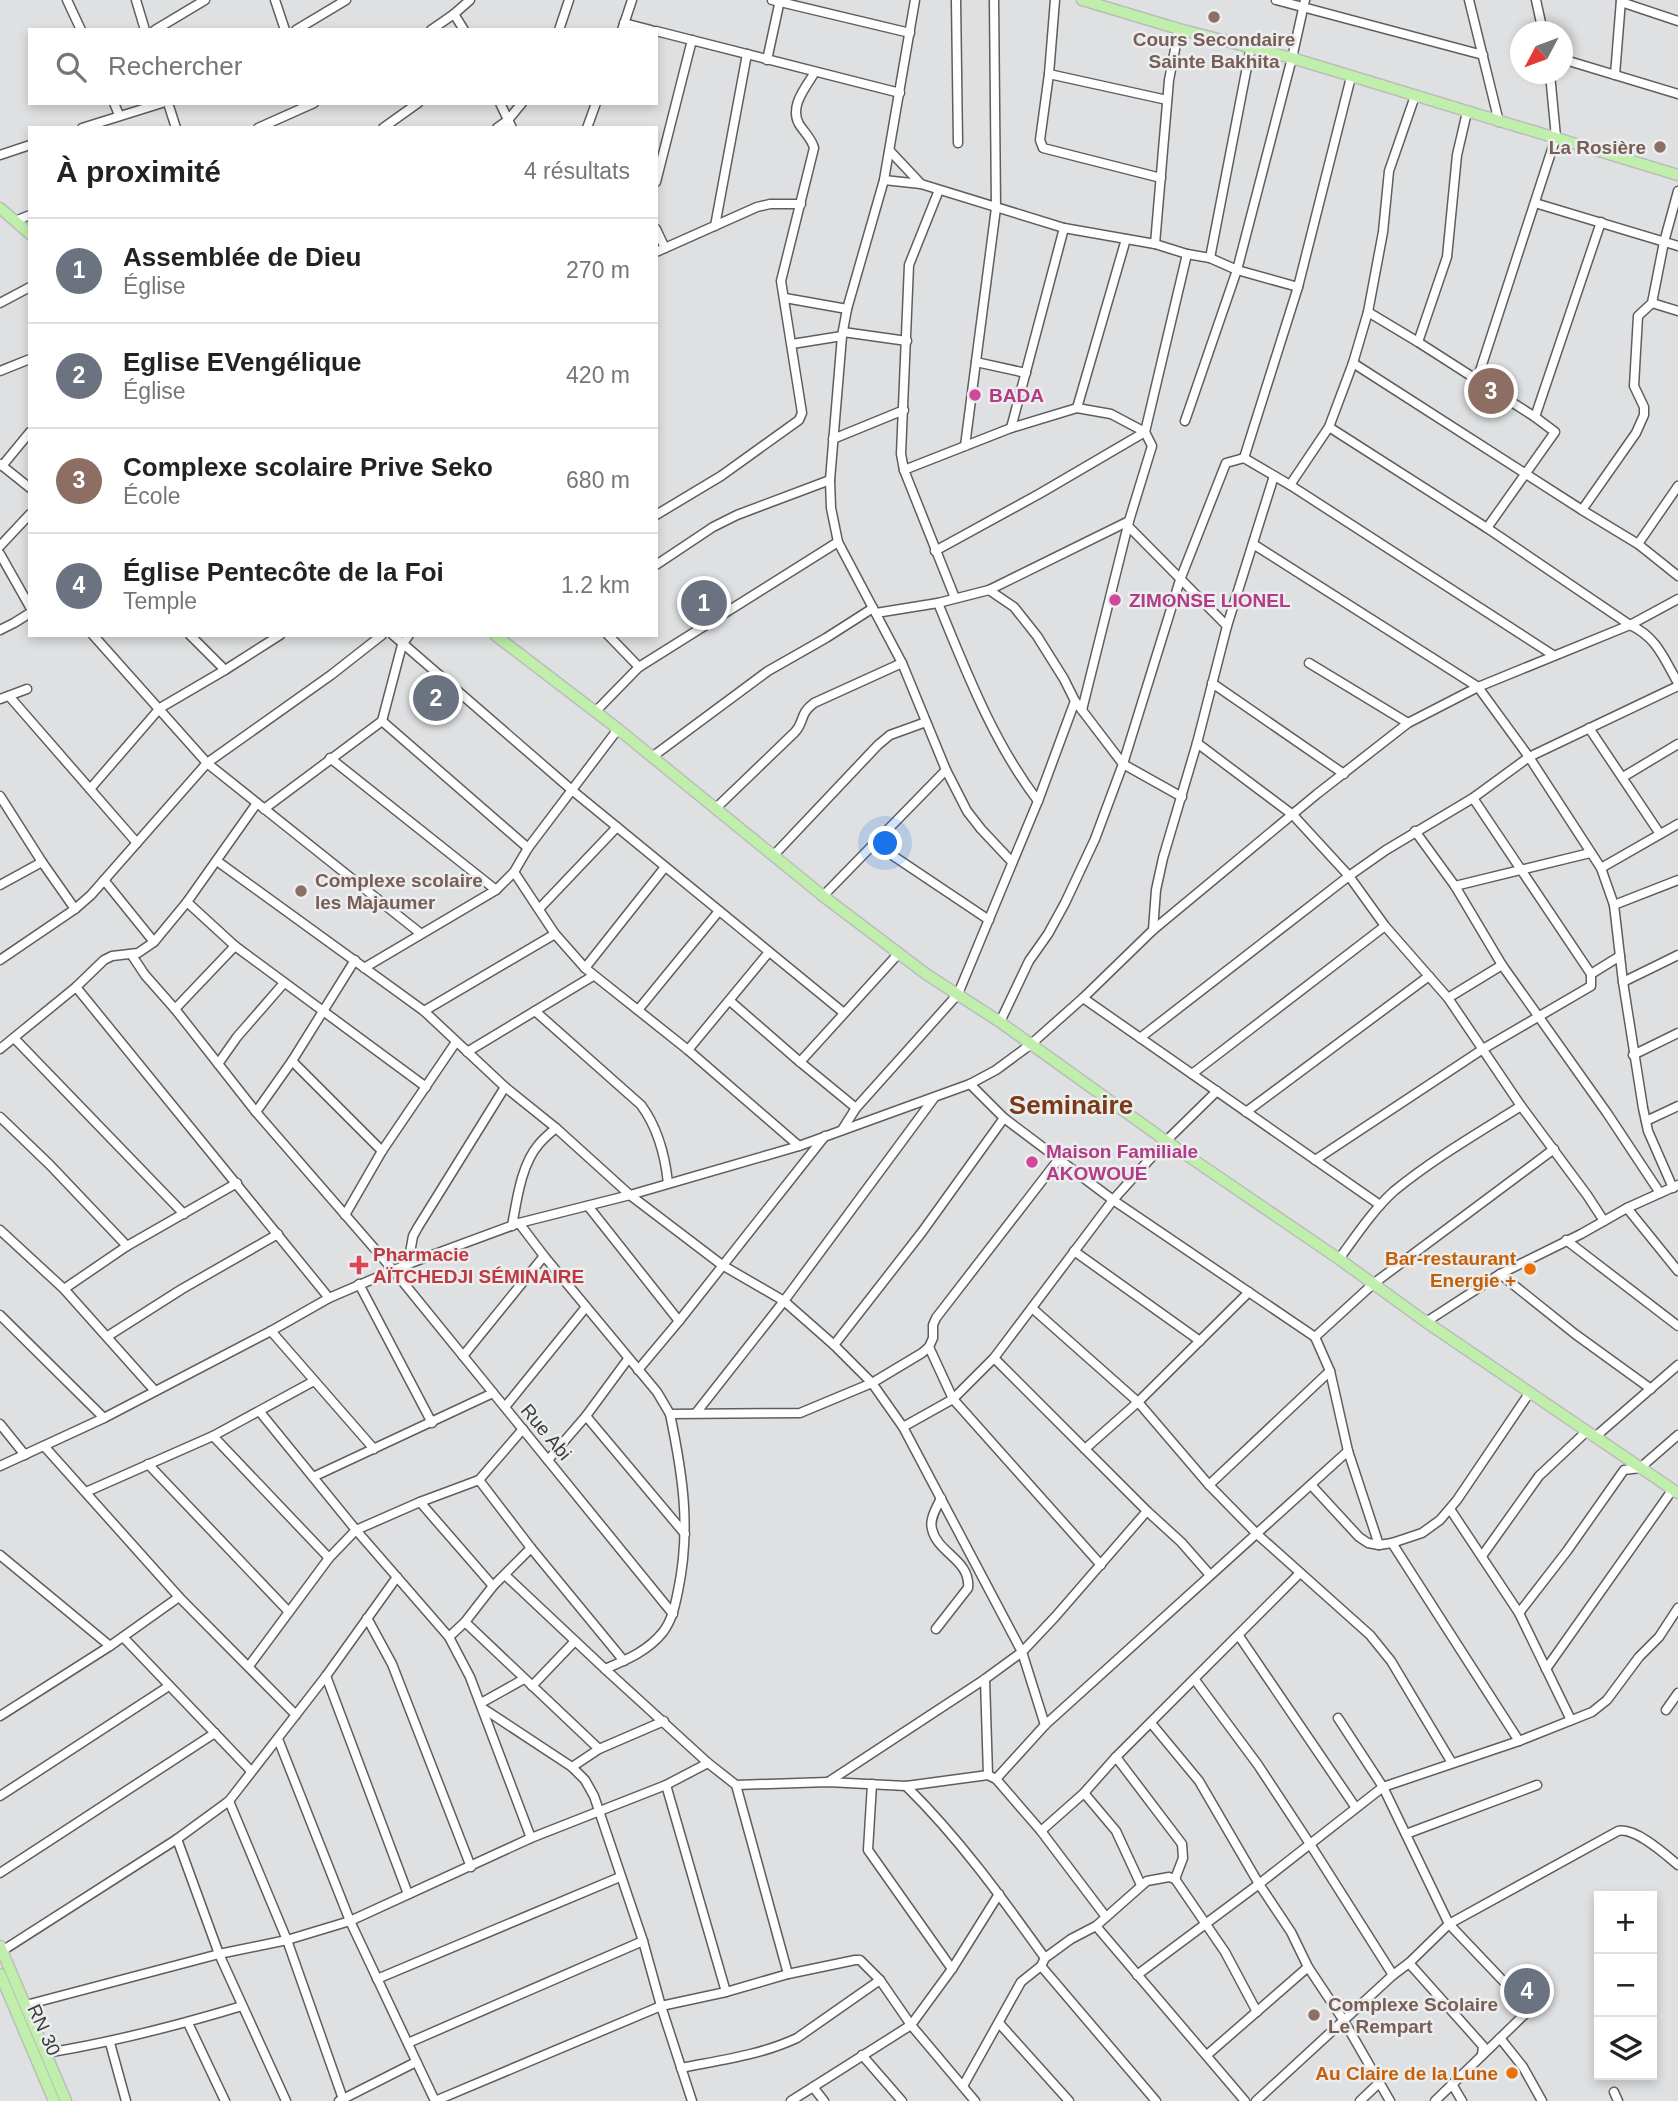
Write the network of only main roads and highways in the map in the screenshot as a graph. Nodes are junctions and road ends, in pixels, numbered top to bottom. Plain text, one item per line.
1 (1082, 0) edge
2 (1093, 2) edge
3 (1678, 175) edge
4 (2, 212) edge
5 (28, 232) edge
6 (498, 637) edge
7 (1676, 1491) edge
8 (1, 1949) edge
9 (0, 1974) edge
10 (54, 2101) edge
11 (66, 2101) edge

1 - 2 main road
2 - 3 main road
4 - 5 main road
6 - 7 main road
8 - 11 main road, RN 30
9 - 10 main road, RN 30 / RN 30

